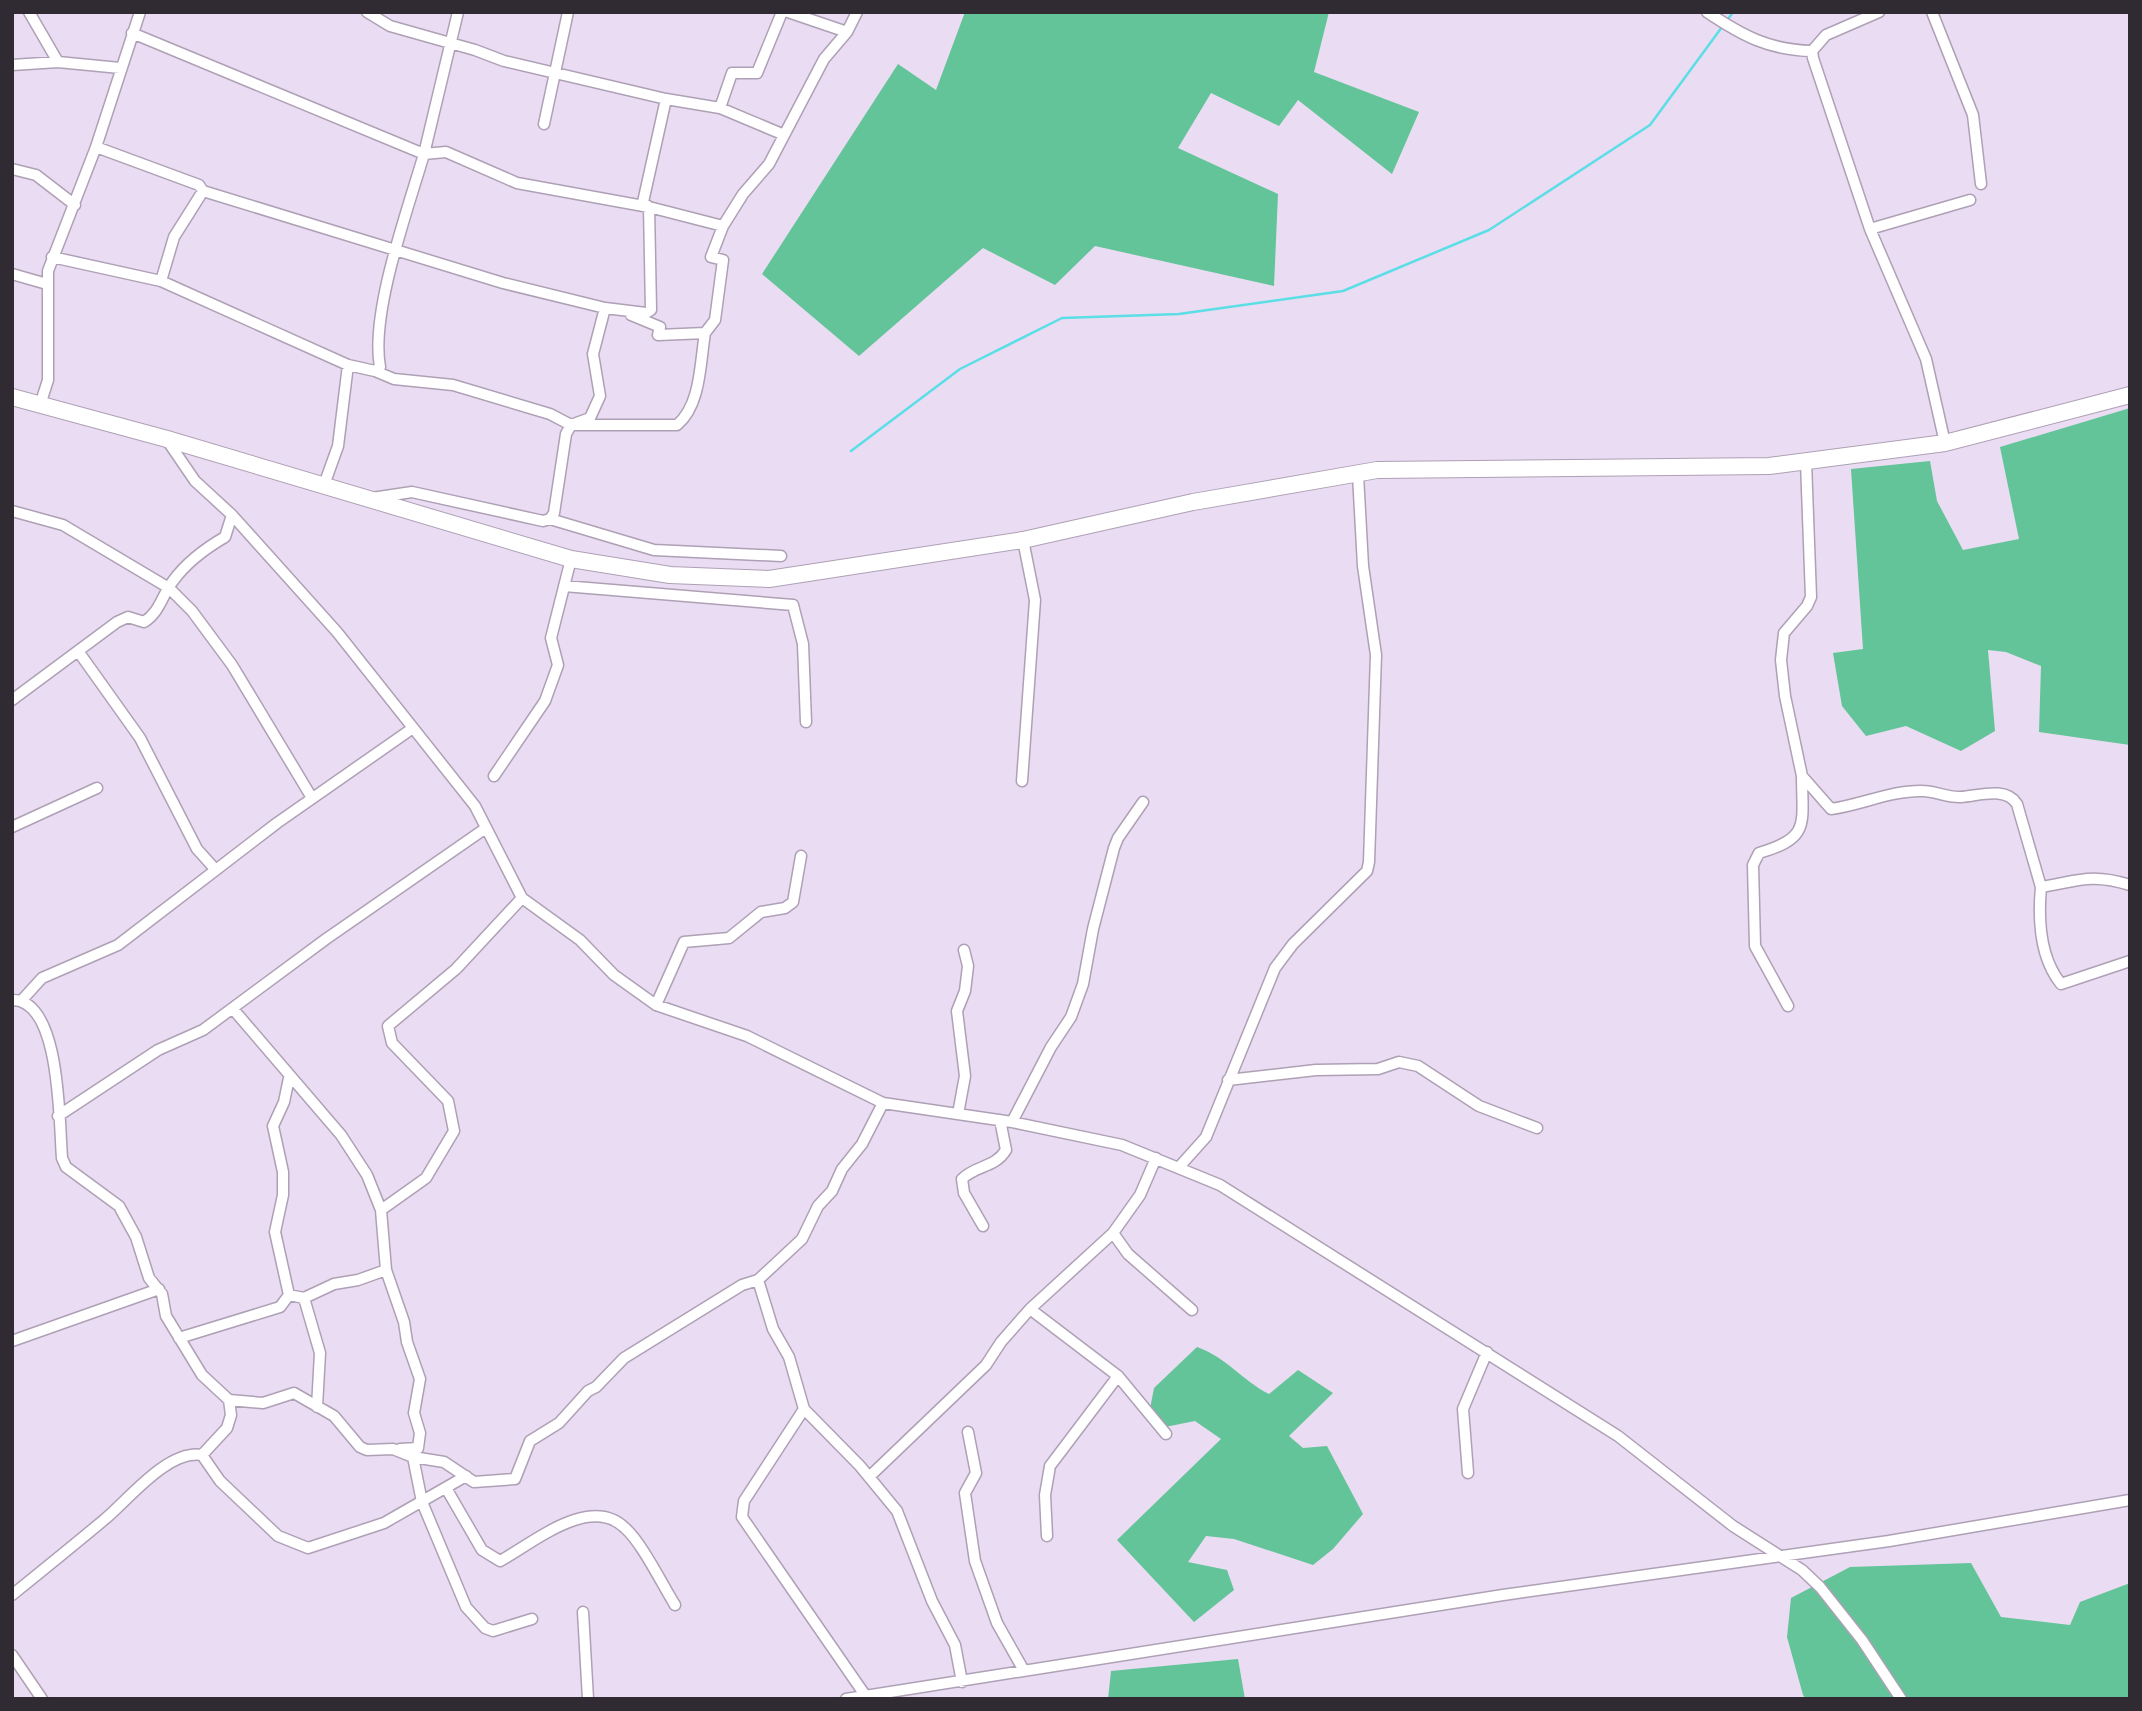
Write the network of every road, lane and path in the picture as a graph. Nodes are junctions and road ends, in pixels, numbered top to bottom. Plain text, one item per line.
1 (29, 12) edge
2 (140, 12) edge
3 (367, 12) edge
4 (458, 12) edge
5 (569, 12) edge
6 (782, 12) edge
7 (788, 12) edge
8 (858, 12) edge
9 (1707, 12) edge
10 (1879, 12) edge
11 (1932, 12) edge
12 (847, 32) junction
13 (132, 33) junction
14 (452, 44) junction
15 (1812, 51) junction
16 (58, 62) junction
17 (12, 65) edge
18 (120, 68) junction
19 (555, 72) junction
20 (666, 99) junction
21 (720, 108) junction
22 (544, 124) dead end
23 (782, 134) junction
24 (96, 146) junction
25 (424, 154) junction
26 (12, 169) edge
27 (1981, 184) dead end
28 (203, 191) junction
29 (1970, 200) dead end
30 (75, 205) junction
31 (649, 207) junction
32 (723, 226) junction
33 (1870, 229) junction
34 (396, 248) junction
35 (52, 257) junction
36 (12, 274) edge
37 (161, 281) junction
38 (47, 284) junction
39 (605, 308) junction
40 (625, 312) junction
41 (705, 333) junction
42 (348, 365) junction
43 (374, 371) junction
44 (2130, 395) edge
45 (12, 397) edge
46 (40, 405) junction
47 (571, 425) junction
48 (167, 439) junction
49 (1945, 443) junction
50 (1805, 462) junction
51 (1358, 475) junction
52 (324, 485) junction
53 (371, 498) junction
54 (12, 510) edge
55 (232, 515) junction
56 (550, 519) junction
57 (1023, 540) junction
58 (781, 556) dead end
59 (571, 559) junction
60 (564, 586) junction
61 (169, 588) junction
62 (78, 651) junction
63 (12, 700) edge
64 (806, 722) dead end
65 (413, 728) junction
66 (494, 776) dead end
67 (1802, 776) junction
68 (1022, 781) dead end
69 (97, 788) dead end
70 (312, 797) junction
71 (1143, 802) dead end
72 (12, 827) edge
73 (486, 828) junction
74 (801, 856) dead end
75 (215, 869) junction
76 (2130, 885) edge
77 (2041, 887) junction
78 (522, 898) junction
79 (964, 950) dead end
80 (2130, 961) edge
81 (17, 1000) edge
82 (656, 1005) junction
83 (1787, 1006) dead end
84 (233, 1009) junction
85 (289, 1078) junction
86 (1228, 1080) junction
87 (883, 1103) junction
88 (958, 1114) junction
89 (58, 1116) junction
90 (1006, 1121) junction
91 (1537, 1128) dead end
92 (1156, 1158) junction
93 (1180, 1166) junction
94 (381, 1210) junction
95 (983, 1226) dead end
96 (1113, 1233) junction
97 (386, 1270) junction
98 (758, 1280) junction
99 (159, 1289) junction
100 (289, 1294) junction
101 (304, 1298) junction
102 (1030, 1309) junction
103 (1192, 1310) dead end
104 (179, 1338) junction
105 (12, 1341) edge
106 (1487, 1352) junction
107 (1118, 1376) junction
108 (229, 1400) junction
109 (317, 1407) junction
110 (804, 1409) junction
111 (968, 1432) dead end
112 (1166, 1434) dead end
113 (393, 1449) junction
114 (202, 1455) junction
115 (413, 1457) junction
116 (1468, 1473) dead end
117 (466, 1476) junction
118 (869, 1477) junction
119 (446, 1488) junction
120 (2130, 1500) edge
121 (422, 1502) junction
122 (1047, 1536) dead end
123 (1780, 1553) junction
124 (12, 1595) edge
125 (675, 1605) dead end
126 (583, 1612) dead end
127 (532, 1619) dead end
128 (12, 1655) edge
129 (1023, 1669) junction
130 (962, 1682) junction
131 (865, 1695) junction
132 (42, 1699) edge
133 (588, 1699) edge
134 (846, 1699) edge
135 (1901, 1699) edge

1 - 16 street
2 - 13 street
3 - 14 street
4 - 14 street
5 - 19 street
6 - 21 street
7 - 12 street
8 - 12 street
9 - 15 street
10 - 15 street
11 - 27 street
12 - 23 street
13 - 18 street
13 - 25 street
14 - 19 street
14 - 25 street
15 - 33 street
16 - 17 street
16 - 18 street
18 - 24 street
19 - 20 street
19 - 22 street
20 - 21 street
20 - 31 street
21 - 23 street
23 - 32 street
24 - 28 street
24 - 30 street
25 - 31 street
25 - 34 street
26 - 30 street
28 - 34 street
28 - 37 street
29 - 33 street
30 - 35 street
31 - 32 street
31 - 40 street
32 - 41 street
33 - 49 street
34 - 39 street
34 - 43 street
35 - 37 street
35 - 38 street
36 - 38 street
37 - 42 street
38 - 46 street
39 - 40 street
39 - 47 street
40 - 41 street
41 - 47 street
42 - 43 street
42 - 52 street
43 - 47 street
44 - 49 main road
45 - 46 main road
46 - 48 main road
47 - 56 street
48 - 52 main road
48 - 55 street
49 - 50 main road
50 - 51 main road
50 - 67 street
51 - 57 main road
51 - 86 street
52 - 53 main road
53 - 56 street
53 - 59 main road
54 - 61 street
55 - 61 street
55 - 65 street
56 - 58 street
57 - 59 main road
57 - 68 street
59 - 60 street
60 - 64 street
60 - 66 street
61 - 62 street
61 - 70 street
62 - 63 street
62 - 75 street
65 - 70 street
65 - 73 street
67 - 77 street
67 - 83 street
69 - 72 street
70 - 75 street
71 - 90 street
73 - 78 street
73 - 84 street
74 - 82 street
75 - 81 street
76 - 77 street
77 - 80 street
78 - 82 street
78 - 94 street
79 - 88 street
81 - 89 street
82 - 87 street
84 - 85 street
84 - 89 street
85 - 94 street
85 - 100 street
86 - 91 street
86 - 93 street
87 - 88 street
87 - 98 street
88 - 90 street
89 - 99 street
90 - 92 street
90 - 95 street
92 - 93 street
92 - 96 street
93 - 106 street
94 - 97 street
96 - 102 street
96 - 103 street
97 - 101 street
97 - 113 street
98 - 110 street
98 - 117 street
99 - 104 street
99 - 105 street
100 - 101 street
100 - 104 street
101 - 109 street
102 - 107 street
102 - 118 street
104 - 108 street
106 - 116 street
106 - 123 street
107 - 112 street
107 - 122 street
108 - 109 street
108 - 114 street
109 - 113 street
110 - 118 street
110 - 131 street
111 - 129 street
113 - 115 street
114 - 121 street
114 - 124 street
115 - 117 street
115 - 121 street
117 - 119 street
118 - 130 street
119 - 121 street
119 - 125 street
120 - 123 street
121 - 127 street
123 - 129 street
123 - 135 street
126 - 133 street
128 - 132 street
129 - 130 street
130 - 131 street
131 - 134 street

